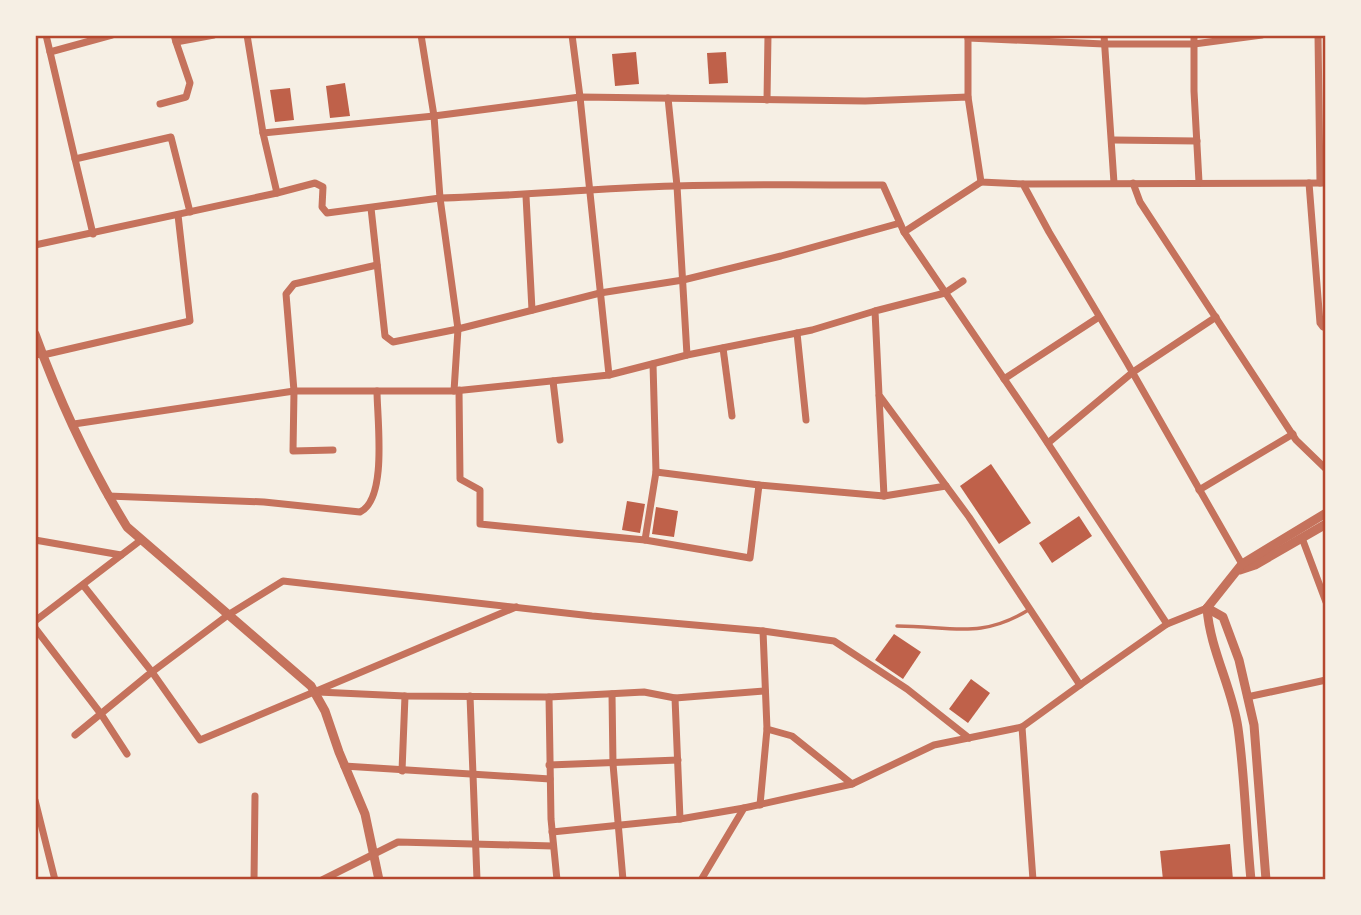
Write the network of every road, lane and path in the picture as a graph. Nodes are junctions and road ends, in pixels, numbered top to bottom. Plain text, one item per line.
1 (46, 35) edge
2 (112, 35) edge
3 (214, 35) edge
4 (247, 35) edge
5 (421, 35) edge
6 (572, 35) edge
7 (768, 35) edge
8 (1262, 35) edge
9 (1318, 35) edge
10 (968, 37) edge
11 (175, 38) edge
12 (1104, 39) edge
13 (1194, 39) edge
14 (50, 52) junction
15 (580, 97) junction
16 (968, 97) junction
17 (668, 98) junction
18 (767, 100) junction
19 (160, 104) dead end
20 (434, 116) junction
21 (263, 133) junction
22 (1113, 140) junction
23 (1197, 141) junction
24 (75, 159) junction
25 (981, 182) junction
26 (1114, 183) junction
27 (1133, 183) junction
28 (1199, 183) junction
29 (1309, 183) junction
30 (1323, 183) edge
31 (1023, 184) junction
32 (677, 186) junction
33 (589, 189) junction
34 (277, 193) junction
35 (526, 196) junction
36 (440, 198) junction
37 (371, 208) junction
38 (190, 212) junction
39 (178, 215) junction
40 (900, 223) junction
41 (904, 232) junction
42 (93, 234) junction
43 (35, 245) edge
44 (377, 265) junction
45 (683, 280) junction
46 (963, 281) dead end
47 (600, 293) junction
48 (945, 293) junction
49 (532, 310) junction
50 (875, 311) junction
51 (1099, 317) junction
52 (1216, 317) junction
53 (1326, 328) edge
54 (458, 329) junction
55 (797, 333) junction
56 (35, 334) edge
57 (723, 348) junction
58 (39, 355) edge
59 (687, 355) junction
60 (653, 364) junction
61 (1133, 372) junction
62 (609, 375) junction
63 (1004, 379) junction
64 (553, 381) junction
65 (294, 391) junction
66 (377, 391) junction
67 (456, 391) junction
68 (879, 395) junction
69 (732, 416) dead end
70 (806, 420) dead end
71 (74, 424) junction
72 (1293, 434) junction
73 (560, 440) dead end
74 (1048, 443) junction
75 (333, 450) dead end
76 (1326, 469) edge
77 (656, 472) junction
78 (759, 485) junction
79 (946, 486) junction
80 (1199, 490) junction
81 (108, 496) junction
82 (884, 496) junction
83 (1326, 513) edge
84 (1326, 524) edge
85 (1302, 538) junction
86 (35, 540) edge
87 (141, 540) junction
88 (645, 540) junction
89 (121, 555) junction
90 (1239, 568) junction
91 (83, 585) junction
92 (1326, 602) edge
93 (516, 607) junction
94 (1207, 608) junction
95 (1030, 609) junction
96 (228, 615) junction
97 (35, 621) edge
98 (1167, 624) junction
99 (897, 626) dead end
100 (35, 628) edge
101 (763, 631) junction
102 (152, 672) junction
103 (1326, 680) edge
104 (1080, 685) junction
105 (765, 691) junction
106 (314, 692) junction
107 (612, 694) junction
108 (405, 696) junction
109 (470, 696) junction
110 (549, 696) junction
111 (1247, 697) junction
112 (675, 698) junction
113 (101, 714) junction
114 (1022, 727) junction
115 (767, 729) junction
116 (75, 735) dead end
117 (969, 738) junction
118 (127, 754) dead end
119 (678, 760) junction
120 (613, 764) junction
121 (549, 765) junction
122 (344, 766) junction
123 (402, 771) junction
124 (474, 775) junction
125 (550, 779) junction
126 (852, 784) junction
127 (255, 796) dead end
128 (35, 800) edge
129 (760, 805) junction
130 (744, 808) junction
131 (680, 819) junction
132 (618, 826) junction
133 (552, 832) junction
134 (475, 845) junction
135 (554, 846) junction
136 (374, 854) junction
137 (55, 880) edge
138 (254, 880) edge
139 (322, 880) edge
140 (379, 880) edge
141 (477, 880) edge
142 (557, 880) edge
143 (623, 880) edge
144 (701, 880) edge
145 (1033, 880) edge
146 (1251, 880) edge
147 (1266, 880) edge

1 - 14 street
2 - 14 street
3 - 11 street
4 - 21 street
5 - 20 street
6 - 15 street
7 - 18 street
8 - 13 street
9 - 30 street
10 - 12 street
10 - 16 street
11 - 19 street
12 - 13 street
12 - 22 street
13 - 23 street
14 - 24 street
15 - 17 street
15 - 20 street
15 - 33 street
16 - 18 street
16 - 25 street
17 - 18 street
17 - 32 street
20 - 21 street
20 - 36 street
21 - 34 street
22 - 23 street
22 - 26 street
23 - 28 street
24 - 38 street
24 - 42 street
25 - 31 street
25 - 41 street
26 - 27 street
26 - 31 street
27 - 28 street
27 - 52 street
28 - 29 street
29 - 30 street
29 - 53 street
31 - 51 street
32 - 33 street
32 - 40 street
32 - 45 street
33 - 35 street
33 - 47 street
34 - 37 street
34 - 38 street
35 - 36 street
35 - 49 street
36 - 37 street
36 - 54 street
37 - 44 street
38 - 39 street
39 - 42 street
39 - 58 street
40 - 41 street
40 - 45 street
41 - 48 street
42 - 43 street
44 - 54 street
44 - 65 street
45 - 47 street
45 - 59 street
46 - 48 street
47 - 49 street
47 - 62 street
48 - 50 street
48 - 63 street
49 - 54 street
50 - 55 street
50 - 68 street
51 - 61 street
51 - 63 street
52 - 61 street
52 - 72 street
54 - 67 street
55 - 57 street
55 - 70 street
56 - 58 street
57 - 59 street
57 - 69 street
58 - 71 street
59 - 60 street
60 - 62 street
60 - 77 street
61 - 74 street
61 - 80 street
62 - 64 street
63 - 74 street
64 - 67 street
64 - 73 street
65 - 66 street
65 - 71 street
65 - 75 street
66 - 67 street
66 - 81 street
67 - 88 street
68 - 79 street
68 - 82 street
71 - 81 street
72 - 76 street
72 - 80 street
74 - 98 street
77 - 78 street
77 - 88 street
78 - 82 street
78 - 88 street
79 - 82 street
79 - 95 street
80 - 90 street
81 - 87 street
83 - 90 street
84 - 85 street
85 - 90 street
85 - 92 street
86 - 89 street
87 - 89 street
87 - 96 street
89 - 91 street
90 - 94 street
91 - 97 street
91 - 102 street
93 - 96 street
93 - 101 street
93 - 106 street
94 - 98 street
94 - 111 street
94 - 146 street
95 - 99 lane
95 - 104 street
96 - 102 street
96 - 106 street
98 - 104 street
100 - 113 street
101 - 105 street
101 - 117 street
102 - 106 street
102 - 113 street
103 - 111 street
104 - 114 street
105 - 112 street
105 - 115 street
106 - 108 street
106 - 122 street
107 - 110 street
107 - 112 street
107 - 120 street
108 - 109 street
108 - 123 street
109 - 110 street
109 - 124 street
110 - 121 street
111 - 147 street
112 - 119 street
113 - 116 street
113 - 118 street
114 - 117 street
114 - 145 street
115 - 126 street
115 - 129 street
117 - 126 street
119 - 120 street
119 - 131 street
120 - 121 street
120 - 132 street
121 - 125 street
122 - 123 street
122 - 136 street
123 - 124 street
124 - 125 street
124 - 134 street
125 - 133 street
126 - 129 street
127 - 138 street
128 - 137 street
129 - 130 street
130 - 131 street
130 - 144 street
131 - 132 street
132 - 133 street
132 - 143 street
133 - 135 street
134 - 135 street
134 - 136 street
134 - 141 street
135 - 142 street
136 - 139 street
136 - 140 street

